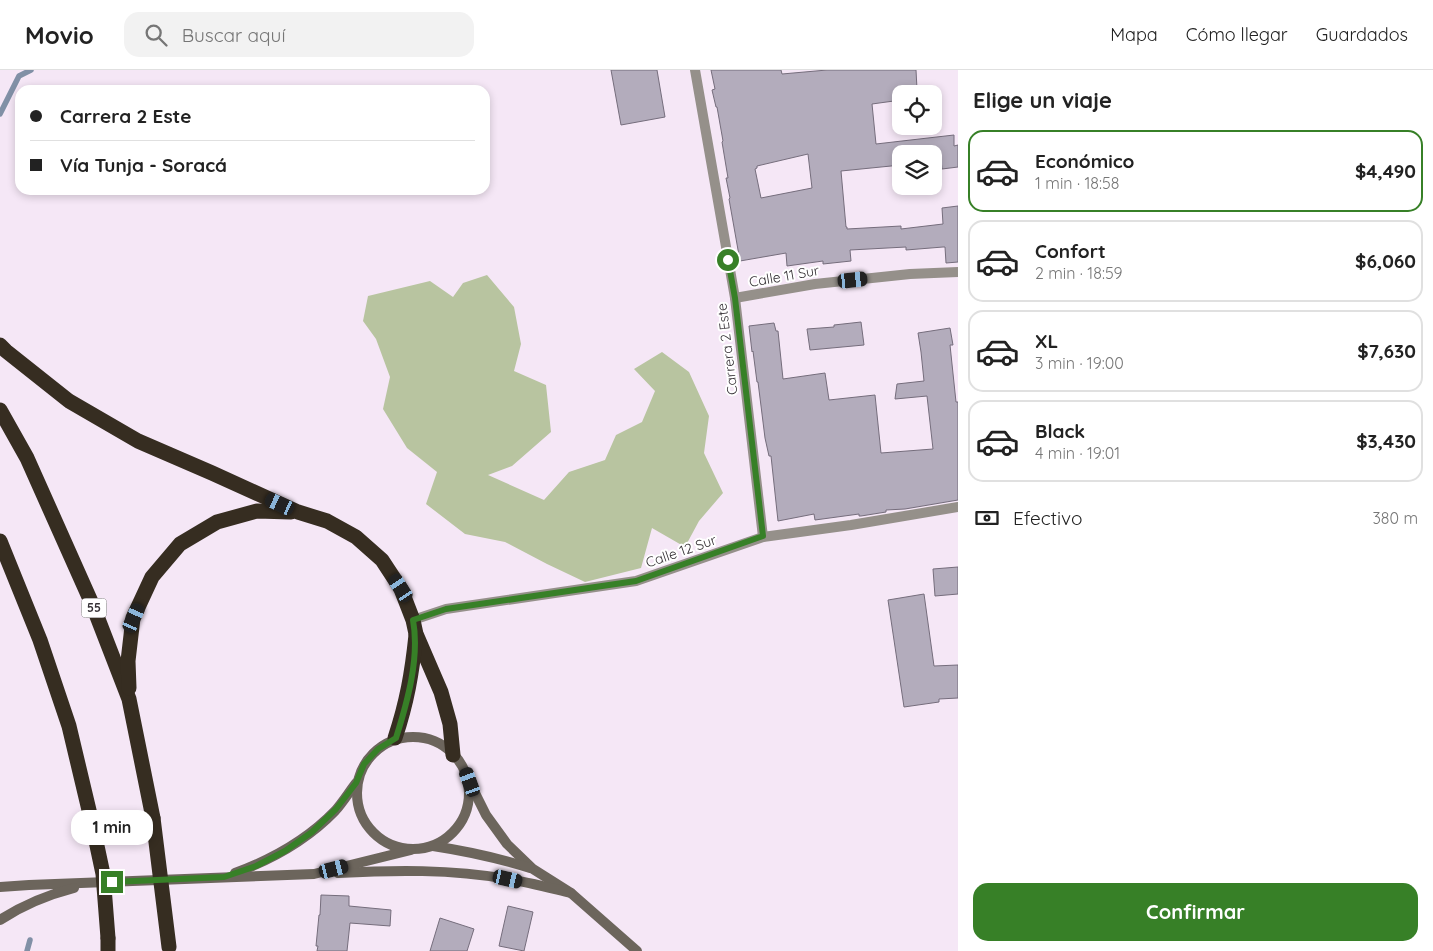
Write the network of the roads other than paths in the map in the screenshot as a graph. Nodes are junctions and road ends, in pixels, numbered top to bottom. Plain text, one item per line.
1 (696, 70) edge
2 (958, 272) edge
3 (735, 298) junction
4 (0, 345) edge
5 (0, 410) edge
6 (958, 507) edge
7 (298, 512) junction
8 (763, 536) junction
9 (0, 541) edge
10 (414, 627) junction
11 (129, 699) junction
12 (396, 738) junction
13 (454, 755) junction
14 (470, 782) junction
15 (356, 783) junction
16 (433, 846) junction
17 (411, 850) junction
18 (533, 869) junction
19 (314, 874) junction
20 (224, 877) junction
21 (0, 878) edge
22 (93, 883) junction
23 (28, 884) junction
24 (0, 887) edge
25 (571, 893) junction
26 (0, 920) edge
27 (108, 945) edge
28 (169, 949) edge
29 (637, 951) edge

1 - 3 street, Carrera 2 Este
2 - 3 street, Calle 11 Sur
3 - 8 street, Carrera 2 Este
4 - 7 highway
5 - 11 highway, 55
6 - 8 street, Calle 12 Sur
7 - 10 highway
7 - 11 highway
8 - 10 street, Calle 12 Sur
9 - 27 highway, bridge
10 - 12 highway
10 - 13 highway
11 - 28 highway, 55, bridge
12 - 13 main road
12 - 15 main road
13 - 14 main road
14 - 16 main road
14 - 18 main road
15 - 17 main road
15 - 20 main road
16 - 17 main road
16 - 18 main road
17 - 19 main road
18 - 25 main road
19 - 20 main road
19 - 25 main road
20 - 22 main road
21 - 23 main road
22 - 23 main road
22 - 26 main road
23 - 24 main road
25 - 29 main road

